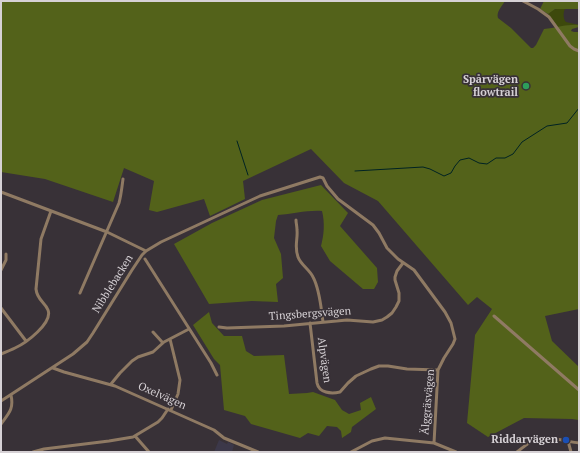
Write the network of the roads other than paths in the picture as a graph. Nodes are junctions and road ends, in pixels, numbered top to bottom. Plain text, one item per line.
1 (523, 1) edge
2 (579, 51) edge
3 (323, 178) joint
4 (124, 179) dead end
5 (1, 192) edge
6 (51, 211) junction
7 (296, 220) dead end
8 (107, 232) junction
9 (146, 251) junction
10 (6, 254) dead end
11 (145, 259) dead end
12 (403, 263) junction
13 (1, 270) edge
14 (80, 293) dead end
15 (1, 308) edge
16 (494, 316) dead end
17 (323, 322) junction
18 (310, 324) junction
19 (219, 327) dead end
20 (189, 329) junction
21 (152, 332) dead end
22 (170, 339) junction
23 (26, 341) junction
24 (163, 343) junction
25 (1, 354) edge
26 (53, 368) junction
27 (438, 370) junction
28 (217, 375) dead end
29 (111, 384) junction
30 (579, 390) edge
31 (10, 395) junction
32 (1, 401) edge
33 (170, 410) junction
34 (1, 424) edge
35 (135, 436) junction
36 (568, 441) junction
37 (434, 443) junction
38 (579, 443) edge
39 (33, 452) edge
40 (149, 452) edge
41 (258, 452) edge
42 (351, 452) edge
43 (456, 452) edge
44 (517, 452) edge
45 (571, 452) edge

1 - 2 street
3 - 9 street, Nibblebacken
3 - 12 street, Älggräsvägen
4 - 8 street
5 - 6 street
6 - 8 street
6 - 23 street
7 - 17 street, Alpvägen
8 - 9 street
8 - 14 street
9 - 26 street, Nibblebacken
10 - 13 street
11 - 20 street
12 - 17 street, Tingsbergsvägen
12 - 27 street, Älggräsvägen
15 - 23 street
16 - 30 street
17 - 18 street, Tingsbergsvägen
18 - 19 street, Tingsbergsvägen
18 - 27 street, Alpvägen
20 - 22 street
20 - 28 street
21 - 24 street
22 - 24 street
22 - 33 street
23 - 25 street
24 - 29 street
26 - 29 street, Oxelvägen
26 - 31 street, Nibblebacken
27 - 37 street, Älggräsvägen
29 - 33 street, Oxelvägen
31 - 32 street, Nibblebacken
31 - 34 street
33 - 35 street
33 - 41 street, Oxelvägen
35 - 39 street
35 - 40 street
36 - 38 street
36 - 44 street
36 - 45 street
37 - 42 street
37 - 43 street

